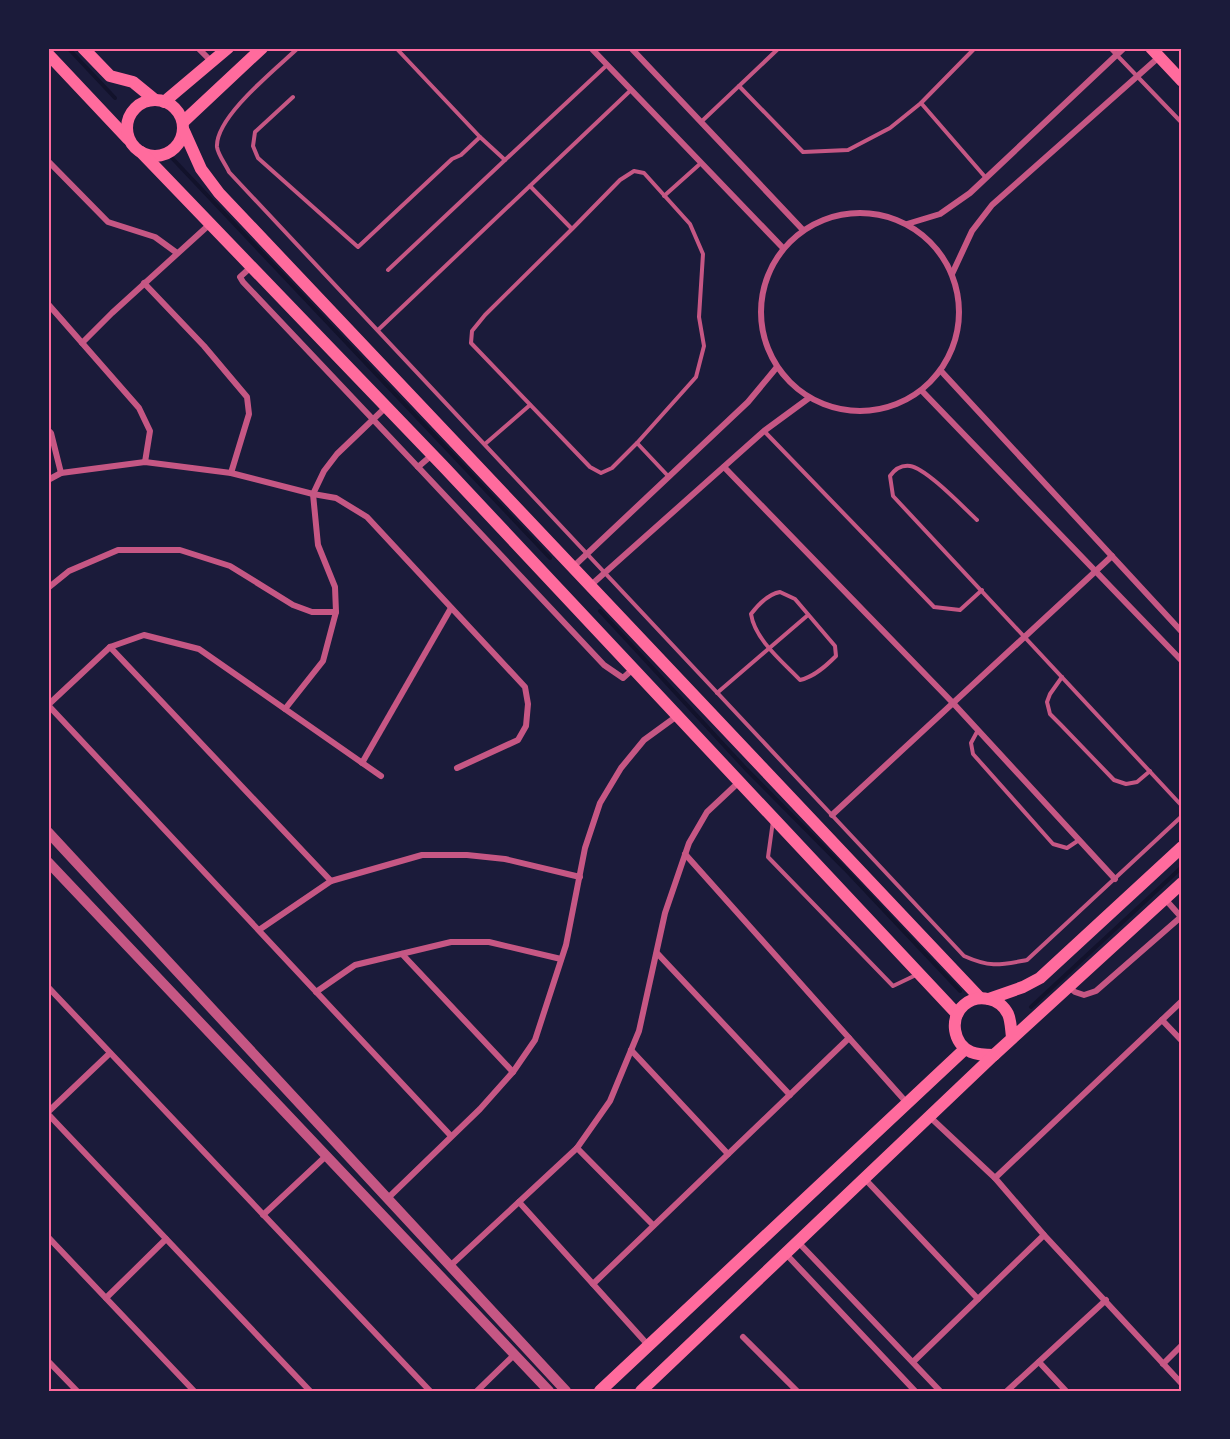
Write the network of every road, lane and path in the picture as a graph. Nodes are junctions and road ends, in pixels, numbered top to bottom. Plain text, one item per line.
1 (83, 48) edge
2 (198, 48) edge
3 (228, 48) edge
4 (262, 48) edge
5 (298, 48) edge
6 (396, 48) edge
7 (591, 48) edge
8 (632, 48) edge
9 (779, 48) edge
10 (975, 48) edge
11 (1110, 48) edge
12 (1124, 48) edge
13 (1155, 52) edge
14 (48, 54) edge
15 (1117, 55) junction
16 (213, 62) junction
17 (607, 65) junction
18 (1137, 76) junction
19 (1182, 81) edge
20 (739, 86) junction
21 (631, 90) junction
22 (292, 97) dead end
23 (160, 101) junction
24 (921, 103) junction
25 (701, 122) junction
26 (1182, 123) edge
27 (183, 127) junction
28 (480, 136) junction
29 (128, 139) junction
30 (141, 152) junction
31 (505, 160) junction
32 (48, 161) edge
33 (701, 163) junction
34 (986, 178) junction
35 (530, 186) junction
36 (664, 196) junction
37 (210, 224) junction
38 (907, 224) junction
39 (572, 229) junction
40 (803, 230) junction
41 (783, 248) junction
42 (177, 254) junction
43 (251, 267) junction
44 (388, 270) dead end
45 (952, 274) junction
46 (144, 283) junction
47 (48, 304) edge
48 (378, 330) junction
49 (82, 343) junction
50 (777, 367) junction
51 (941, 371) junction
52 (922, 391) junction
53 (809, 398) junction
54 (530, 405) junction
55 (387, 407) junction
56 (373, 420) junction
57 (48, 430) edge
58 (764, 431) junction
59 (637, 443) junction
60 (485, 444) junction
61 (432, 455) junction
62 (146, 462) junction
63 (418, 467) junction
64 (724, 467) junction
65 (61, 473) junction
66 (231, 473) junction
67 (669, 477) junction
68 (48, 480) edge
69 (313, 495) junction
70 (977, 520) dead end
71 (588, 554) junction
72 (1112, 556) junction
73 (572, 567) junction
74 (1096, 571) junction
75 (607, 573) junction
76 (591, 585) junction
77 (48, 588) edge
78 (982, 590) junction
79 (451, 608) junction
80 (336, 612) junction
81 (808, 615) junction
82 (1182, 632) edge
83 (1024, 637) junction
84 (110, 647) junction
85 (769, 647) junction
86 (1182, 661) edge
87 (633, 669) junction
88 (1062, 677) junction
89 (717, 693) junction
90 (953, 703) junction
91 (48, 705) edge
92 (285, 709) junction
93 (677, 716) junction
94 (978, 730) junction
95 (362, 763) junction
96 (457, 768) dead end
97 (1150, 771) junction
98 (381, 776) dead end
99 (739, 782) junction
100 (1182, 806) edge
101 (832, 815) junction
102 (1182, 816) edge
103 (773, 819) junction
104 (48, 832) edge
105 (1079, 840) junction
106 (1182, 847) edge
107 (685, 854) junction
108 (48, 862) edge
109 (579, 877) junction
110 (1115, 879) junction
111 (331, 881) junction
112 (1182, 883) edge
113 (1165, 899) junction
114 (1182, 917) edge
115 (259, 930) junction
116 (657, 952) junction
117 (402, 954) junction
118 (561, 959) junction
119 (919, 974) junction
120 (48, 987) edge
121 (1069, 987) junction
122 (316, 992) junction
123 (985, 998) junction
124 (1182, 1001) edge
125 (957, 1014) junction
126 (1162, 1020) junction
127 (1012, 1037) junction
128 (849, 1038) junction
129 (1182, 1041) edge
130 (965, 1049) junction
131 (631, 1050) junction
132 (110, 1053) junction
133 (994, 1055) junction
134 (513, 1072) junction
135 (790, 1095) junction
136 (907, 1103) junction
137 (48, 1113) edge
138 (931, 1118) junction
139 (452, 1136) junction
140 (577, 1148) junction
141 (728, 1154) junction
142 (326, 1156) junction
143 (995, 1178) junction
144 (865, 1179) junction
145 (387, 1199) junction
146 (519, 1202) junction
147 (263, 1215) junction
148 (654, 1225) junction
149 (1044, 1235) junction
150 (48, 1237) edge
151 (166, 1239) junction
152 (798, 1241) junction
153 (785, 1253) junction
154 (450, 1266) junction
155 (593, 1284) junction
156 (106, 1298) junction
157 (978, 1299) junction
158 (1106, 1300) junction
159 (743, 1337) dead end
160 (648, 1345) junction
161 (1182, 1345) edge
162 (514, 1355) junction
163 (48, 1361) edge
164 (913, 1362) junction
165 (1039, 1362) junction
166 (1163, 1364) junction
167 (1182, 1384) edge
168 (77, 1391) edge
169 (194, 1391) edge
170 (310, 1391) edge
171 (430, 1391) edge
172 (477, 1391) edge
173 (549, 1391) edge
174 (566, 1391) edge
175 (600, 1391) edge
176 (641, 1391) edge
177 (797, 1391) edge
178 (915, 1391) edge
179 (940, 1391) edge
180 (1007, 1391) edge
181 (1066, 1391) edge

1 - 23 main road
2 - 16 street
3 - 16 main road
4 - 27 main road
5 - 48 lane
6 - 28 lane
7 - 17 street
8 - 25 street
9 - 20 lane
10 - 24 lane
11 - 15 lane
12 - 15 street
13 - 18 street
13 - 19 main road
14 - 29 main road
15 - 18 lane
15 - 34 street
16 - 23 main road
17 - 21 street
17 - 31 lane
18 - 26 lane
18 - 45 street
20 - 24 lane
20 - 25 lane
21 - 33 street
21 - 35 lane
22 - 28 lane
23 - 27 main road
23 - 29 main road
24 - 34 lane
25 - 40 street
27 - 30 main road
27 - 73 main road
28 - 31 lane
29 - 30 main road
30 - 37 main road
31 - 44 lane
32 - 42 street
33 - 36 lane
33 - 41 street
34 - 38 street
35 - 39 lane
35 - 48 lane
36 - 39 lane
36 - 59 lane
37 - 42 street
37 - 43 main road
38 - 40 street
38 - 45 street
39 - 54 lane
40 - 41 street
41 - 50 street
42 - 46 street
43 - 55 main road
43 - 56 street
45 - 51 street
46 - 49 street
46 - 66 street
47 - 49 street
48 - 60 lane
49 - 62 street
50 - 53 street
50 - 67 street
51 - 52 street
51 - 72 street
52 - 53 street
52 - 74 street
53 - 58 street
54 - 59 lane
54 - 60 lane
55 - 56 street
55 - 61 main road
56 - 63 street
56 - 69 street
57 - 65 street
58 - 64 street
58 - 78 lane
59 - 67 lane
60 - 71 lane
61 - 63 street
61 - 87 main road
62 - 65 street
62 - 66 street
63 - 87 street
64 - 75 street
64 - 90 street
65 - 68 street
66 - 69 street
67 - 71 street
69 - 79 street
69 - 80 street
70 - 78 lane
71 - 73 street
71 - 75 lane
72 - 74 street
72 - 82 street
73 - 76 main road
74 - 83 street
74 - 86 street
75 - 76 street
75 - 89 lane
76 - 123 main road
77 - 80 street
78 - 83 lane
79 - 95 street
79 - 96 street
80 - 92 street
81 - 85 lane
81 - 85 lane
81 - 85 lane
83 - 88 lane
83 - 90 street
84 - 91 street
84 - 92 street
84 - 111 street
85 - 89 lane
87 - 93 main road
88 - 97 lane
88 - 97 lane
89 - 101 lane
90 - 94 street
90 - 101 street
91 - 115 street
92 - 95 street
93 - 99 main road
93 - 109 street
94 - 105 street
94 - 105 lane
95 - 98 street
97 - 100 lane
99 - 103 main road
99 - 107 street
101 - 110 lane
102 - 110 lane
103 - 119 main road
103 - 119 lane
104 - 145 street
105 - 110 street
106 - 123 main road
107 - 116 street
107 - 128 street
108 - 142 street
109 - 111 street
109 - 118 street
111 - 115 street
112 - 113 main road
113 - 114 street
113 - 121 main road
114 - 121 street
115 - 122 street
116 - 131 street
116 - 135 street
117 - 118 street
117 - 122 street
117 - 134 street
118 - 134 street
119 - 125 main road
120 - 132 street
121 - 127 main road
122 - 139 street
123 - 125 main road
123 - 127 main road
124 - 126 street
125 - 130 main road
126 - 129 street
126 - 143 street
127 - 133 main road
128 - 135 street
128 - 136 street
130 - 133 main road
130 - 136 main road
131 - 140 street
131 - 141 street
132 - 137 street
132 - 147 street
133 - 138 main road
134 - 139 street
135 - 141 street
136 - 160 main road
137 - 151 street
138 - 143 street
138 - 144 main road
139 - 145 street
140 - 146 street
140 - 148 street
141 - 148 street
142 - 147 street
142 - 162 street
143 - 149 street
144 - 152 main road
144 - 157 street
145 - 154 street
146 - 154 street
146 - 155 street
147 - 171 street
148 - 155 street
149 - 157 street
149 - 158 street
150 - 156 street
151 - 156 street
151 - 170 street
152 - 153 main road
152 - 164 street
153 - 176 main road
153 - 178 street
154 - 174 street
155 - 160 street
156 - 169 street
157 - 164 street
158 - 165 street
158 - 166 street
159 - 177 street
160 - 175 main road
161 - 166 street
162 - 172 street
162 - 173 street
163 - 168 street
164 - 179 street
165 - 180 street
165 - 181 street
166 - 167 street

